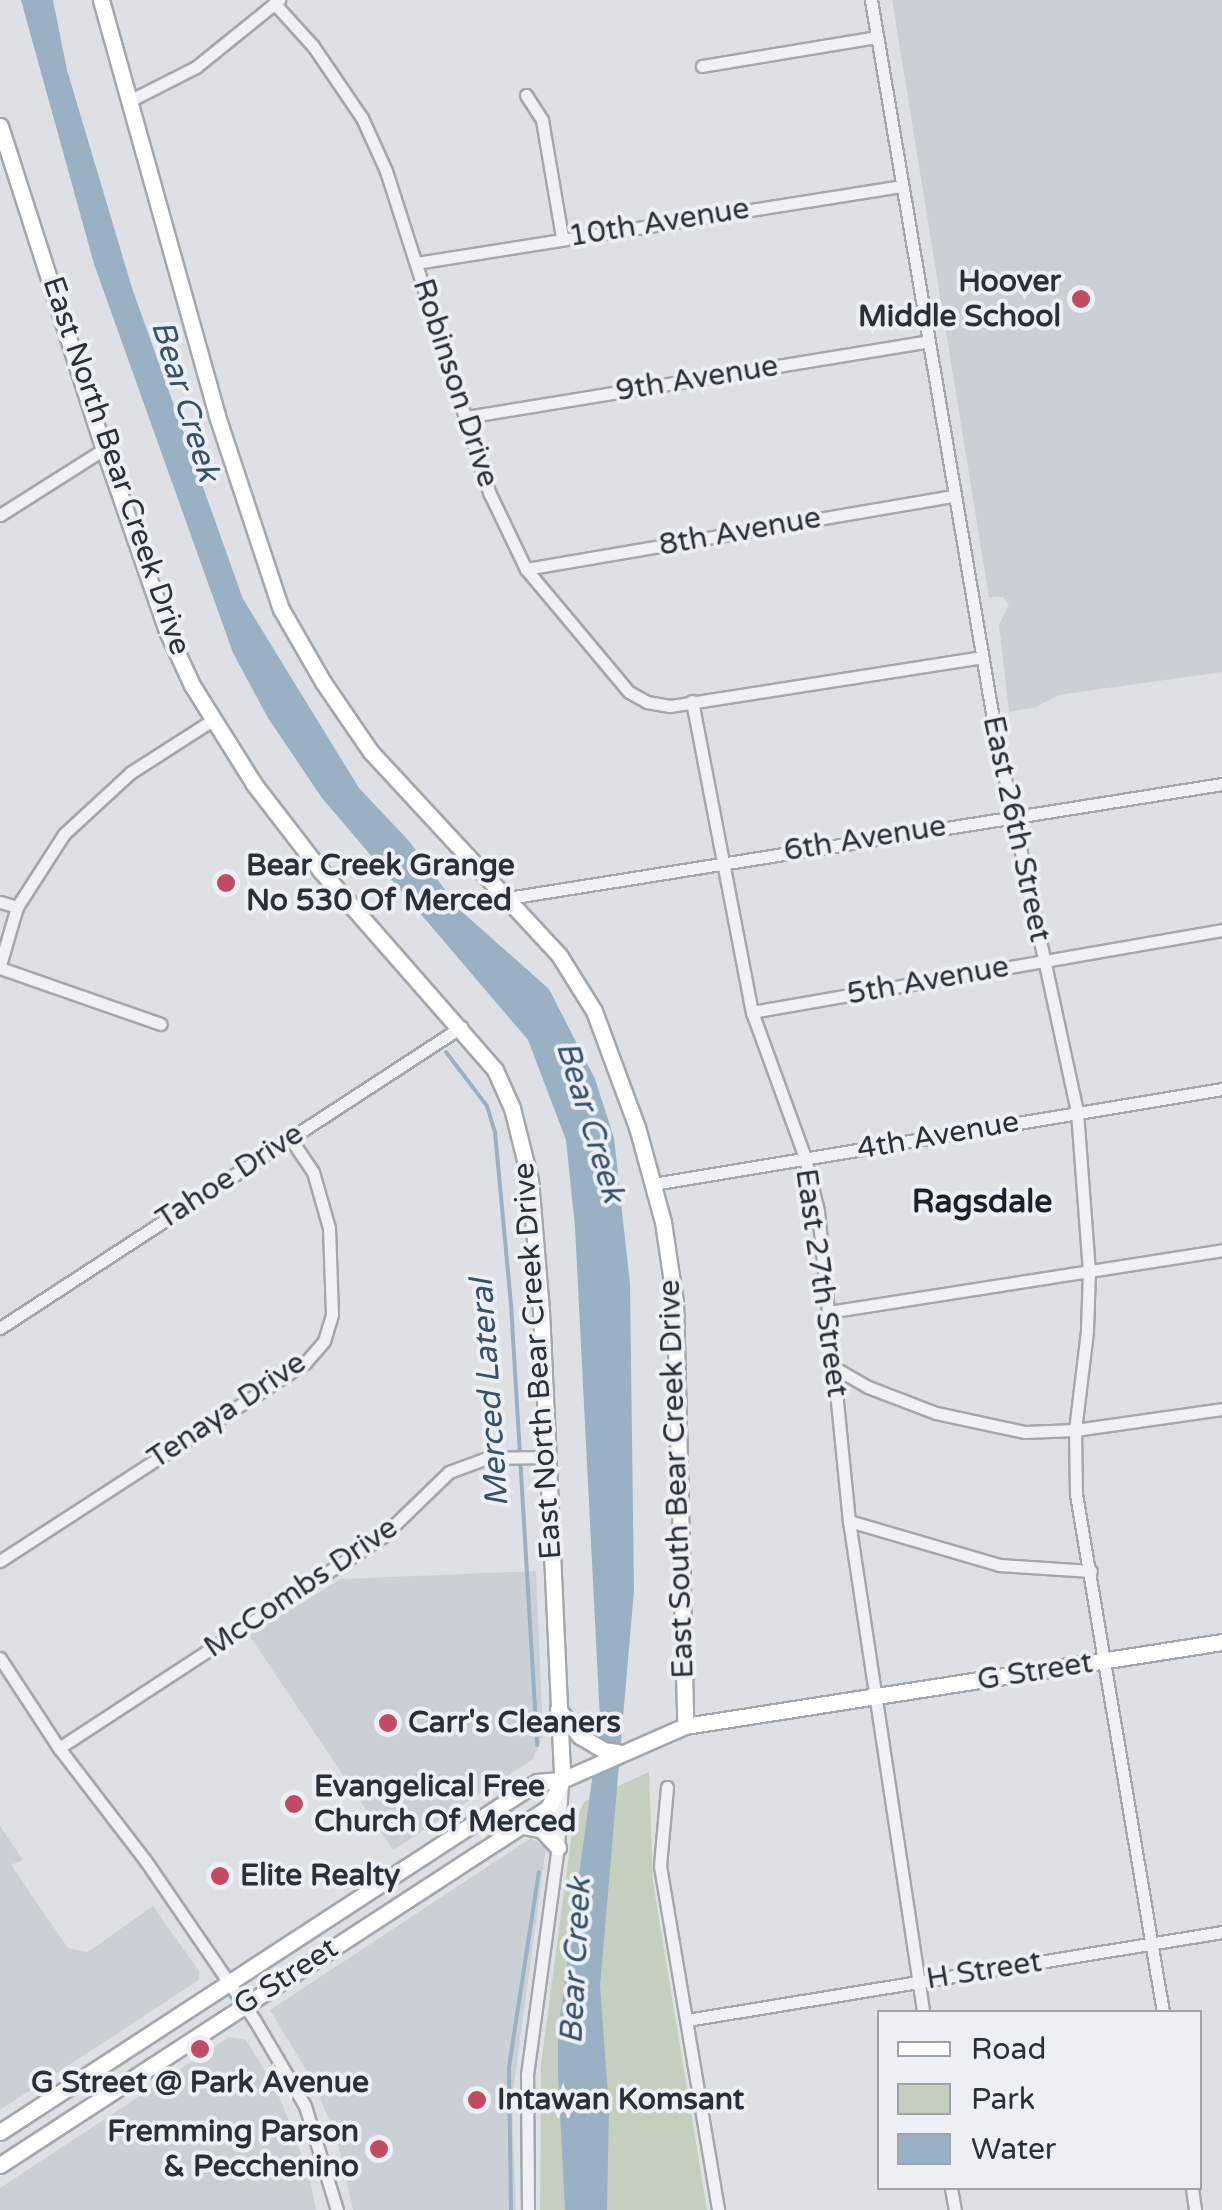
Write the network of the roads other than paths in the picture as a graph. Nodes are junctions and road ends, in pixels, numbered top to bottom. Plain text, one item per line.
1 (101, 0) edge
2 (871, 0) edge
3 (276, 2) edge
4 (877, 37) junction
5 (702, 66) dead end
6 (526, 95) dead end
7 (129, 101) junction
8 (0, 126) edge
9 (3, 150) edge
10 (902, 186) junction
11 (562, 237) junction
12 (416, 264) junction
13 (928, 341) junction
14 (466, 417) junction
15 (104, 449) junction
16 (954, 496) junction
17 (0, 514) edge
18 (526, 569) junction
19 (982, 658) junction
20 (692, 701) junction
21 (211, 720) junction
22 (1222, 784) edge
23 (1010, 815) junction
24 (721, 863) junction
25 (508, 898) junction
26 (0, 902) edge
27 (17, 907) junction
28 (1222, 930) edge
29 (1044, 960) junction
30 (0, 967) edge
31 (752, 1012) junction
32 (162, 1024) dead end
33 (461, 1027) junction
34 (1222, 1089) edge
35 (1077, 1112) junction
36 (290, 1138) junction
37 (805, 1158) junction
38 (654, 1184) junction
39 (1222, 1250) edge
40 (1089, 1270) junction
41 (828, 1312) junction
42 (0, 1328) edge
43 (835, 1368) junction
44 (1222, 1409) edge
45 (1075, 1430) junction
46 (540, 1457) junction
47 (849, 1521) junction
48 (0, 1562) edge
49 (1091, 1571) junction
50 (1222, 1642) edge
51 (0, 1658) edge
52 (1108, 1660) junction
53 (874, 1697) junction
54 (558, 1708) junction
55 (684, 1726) junction
56 (59, 1748) junction
57 (616, 1752) junction
58 (562, 1780) junction
59 (667, 1787) dead end
60 (518, 1825) junction
61 (558, 1847) junction
62 (1222, 1932) edge
63 (1152, 1944) junction
64 (918, 1981) junction
65 (230, 1982) junction
66 (244, 2004) junction
67 (923, 2010) edge
68 (1163, 2010) edge
69 (687, 2020) junction
70 (0, 2132) edge
71 (0, 2165) edge
72 (338, 2210) edge
73 (528, 2210) edge
74 (718, 2210) edge

1 - 7 street, East South Bear Creek Drive
2 - 4 street, East 26th Street
3 - 7 street
3 - 12 street, Robinson Drive
4 - 5 street
4 - 10 street, East 26th Street
6 - 11 street
7 - 25 street, East South Bear Creek Drive
8 - 9 street, East North Bear Creek Drive
9 - 15 street, East North Bear Creek Drive
10 - 11 street, 10th Avenue
10 - 13 street, East 26th Street
11 - 12 street, 10th Avenue
12 - 14 street, Robinson Drive
13 - 14 street, 9th Avenue
13 - 16 street, East 26th Street
14 - 18 street, Robinson Drive
15 - 17 street
15 - 21 street, East North Bear Creek Drive
16 - 18 street, 8th Avenue
16 - 19 street, East 26th Street
18 - 20 street, Robinson Drive
19 - 20 street, Robinson Drive
19 - 23 street, East 26th Street
20 - 24 street, East 27th Street
21 - 27 street
21 - 33 street, East North Bear Creek Drive
22 - 23 street, 6th Avenue
23 - 24 street, 6th Avenue
23 - 29 street, East 26th Street
24 - 25 street, 6th Avenue
24 - 31 street, East 27th Street
25 - 38 street, East South Bear Creek Drive
26 - 27 street
27 - 30 street
28 - 29 street, 5th Avenue
29 - 31 street, 5th Avenue
29 - 35 street, East 26th Street
30 - 32 street
31 - 37 street, East 27th Street
33 - 36 street, Tahoe Drive
33 - 46 street, East North Bear Creek Drive
34 - 35 street, 4th Avenue
35 - 37 street, 4th Avenue
35 - 40 street, East 26th Street
36 - 42 street, Tahoe Drive
36 - 48 street, Tenaya Drive
37 - 38 street, 4th Avenue
37 - 41 street, East 27th Street
38 - 55 street, East South Bear Creek Drive
39 - 40 street
40 - 41 street
40 - 45 street, East 26th Street
41 - 43 street, East 27th Street
43 - 45 street
43 - 47 street, East 27th Street
44 - 45 street
45 - 49 street, East 26th Street
46 - 54 street, East North Bear Creek Drive
46 - 56 street, McCombs Drive
47 - 49 street
47 - 53 street, East 27th Street
49 - 52 street, East 26th Street
50 - 52 street, G Street
51 - 56 street
52 - 53 street, G Street
52 - 63 street, East 26th Street
53 - 55 street, G Street
53 - 64 street, East 27th Street
54 - 57 street
54 - 58 street, East North Bear Creek Drive
55 - 57 street, G Street
56 - 65 street
57 - 58 street, G Street
58 - 60 street, G Street
58 - 61 street
58 - 65 street, G Street
59 - 69 street
60 - 61 street
60 - 66 street, G Street
61 - 73 street
62 - 63 street, H Street
63 - 64 street, H Street
63 - 68 street, East 26th Street
64 - 67 street, East 27th Street
64 - 69 street, H Street
65 - 66 street
65 - 70 street, G Street
66 - 71 street, G Street
66 - 72 street
69 - 74 street

